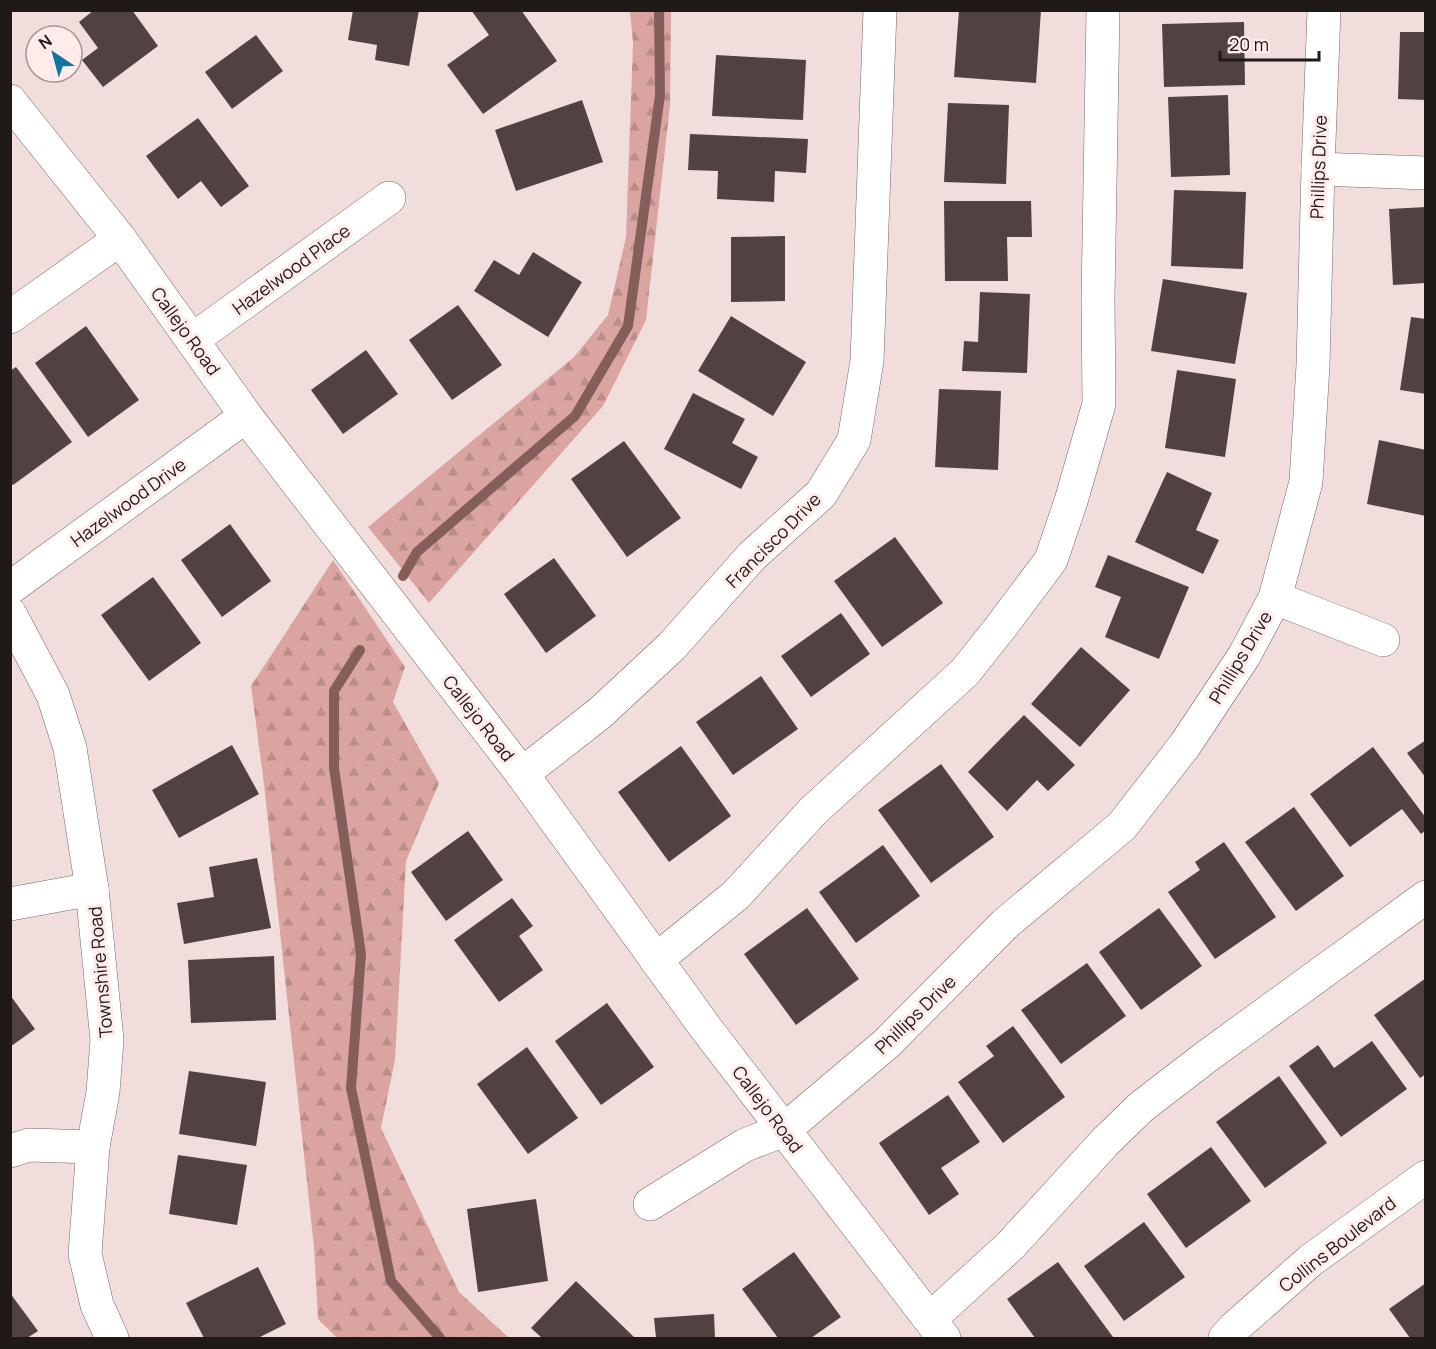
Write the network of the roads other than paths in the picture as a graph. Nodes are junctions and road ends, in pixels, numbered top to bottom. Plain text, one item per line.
1 (880, 10) edge
2 (1103, 10) edge
3 (1324, 10) edge
4 (10, 100) edge
5 (1318, 169) junction
6 (1425, 173) edge
7 (389, 198) dead end
8 (120, 239) junction
9 (10, 317) edge
10 (192, 340) junction
11 (246, 416) junction
12 (10, 588) edge
13 (1275, 598) junction
14 (10, 614) edge
15 (1383, 640) dead end
16 (522, 774) junction
17 (92, 889) junction
18 (1425, 897) edge
19 (10, 904) edge
20 (656, 960) junction
21 (784, 1130) junction
22 (93, 1148) junction
23 (10, 1151) edge
24 (1425, 1177) edge
25 (650, 1204) dead end
26 (937, 1329) edge
27 (112, 1338) edge
28 (1225, 1338) edge

1 - 16 street, Francisco Drive
2 - 20 street
3 - 5 street, Phillips Drive
4 - 8 street, Callejo Road
5 - 6 street
5 - 13 street, Phillips Drive
7 - 10 street, Hazelwood Place
8 - 9 street
8 - 10 street, Callejo Road
10 - 11 street, Callejo Road
11 - 12 street, Hazelwood Drive
11 - 16 street, Callejo Road
13 - 15 street
13 - 21 street, Phillips Drive
14 - 17 street, Townshire Road
16 - 20 street, Callejo Road
17 - 19 street
17 - 22 street, Townshire Road
18 - 26 street
20 - 21 street, Callejo Road
21 - 25 street, Phillips Drive
21 - 26 street, Callejo Road
22 - 23 street
22 - 27 street, Townshire Road
24 - 28 street, Collins Boulevard

